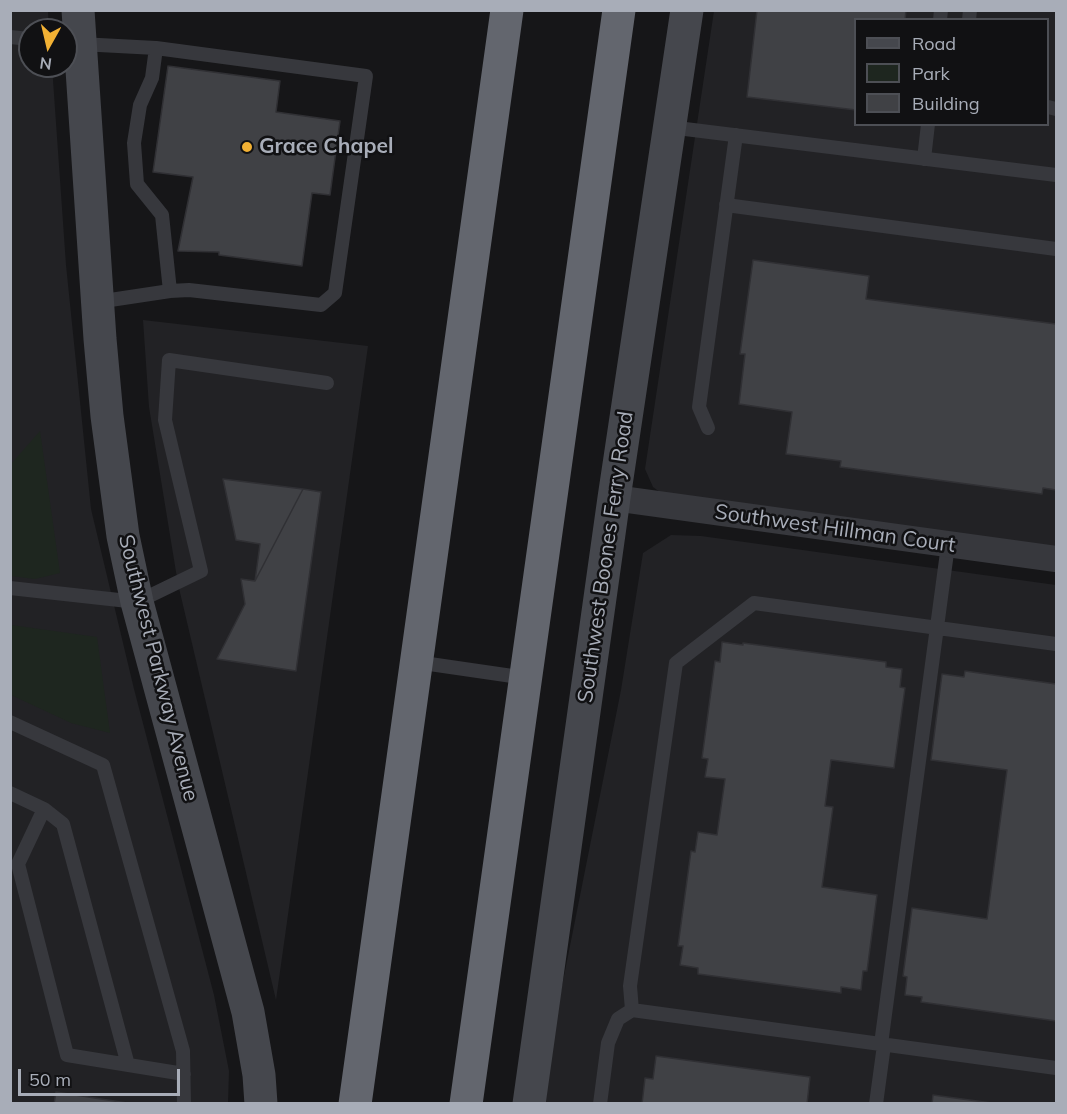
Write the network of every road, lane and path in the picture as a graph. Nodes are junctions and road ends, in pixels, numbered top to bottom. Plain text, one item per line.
1 (507, 10) edge
2 (619, 10) edge
3 (687, 10) edge
4 (78, 43) edge
5 (156, 48) junction
6 (76, 78) edge
7 (928, 126) edge
8 (669, 127) junction
9 (736, 135) junction
10 (924, 159) junction
11 (1056, 175) edge
12 (726, 205) junction
13 (1056, 249) edge
14 (170, 291) junction
15 (97, 302) junction
16 (327, 383) dead end
17 (708, 428) dead end
18 (614, 498) junction
19 (948, 544) junction
20 (1056, 559) edge
21 (10, 588) edge
22 (137, 602) junction
23 (938, 628) junction
24 (1056, 644) edge
25 (416, 663) junction
26 (526, 678) junction
27 (10, 722) edge
28 (10, 793) edge
29 (44, 809) junction
30 (632, 1010) junction
31 (882, 1044) junction
32 (128, 1065) junction
33 (1056, 1068) edge
34 (184, 1074) junction
35 (184, 1104) edge
36 (261, 1104) edge
37 (355, 1104) edge
38 (466, 1104) edge
39 (529, 1104) edge
40 (600, 1104) edge
41 (876, 1104) edge

1 - 25 highway
2 - 26 highway
3 - 8 street, Southwest Boones Ferry Road
4 - 5 lane
5 - 14 lane
5 - 14 lane
6 - 15 street, Southwest Parkway Avenue
7 - 10 lane
8 - 9 lane
8 - 18 street, Southwest Boones Ferry Road
9 - 10 lane
9 - 12 lane
10 - 11 lane
12 - 13 lane
12 - 17 lane
14 - 15 lane
15 - 22 street, Southwest Parkway Avenue
16 - 22 lane
18 - 19 street, Southwest Hillman Court
18 - 39 street, Southwest Boones Ferry Road
19 - 20 street, Southwest Hillman Court
19 - 23 lane
21 - 22 lane
22 - 36 street, Southwest Parkway Avenue
23 - 24 lane
23 - 30 lane
23 - 31 lane
25 - 26 lane
25 - 37 highway
26 - 38 highway
27 - 34 lane
28 - 29 lane
29 - 32 lane
29 - 32 lane
30 - 31 lane
30 - 40 lane
31 - 33 lane
31 - 41 lane
32 - 34 lane
34 - 35 lane

